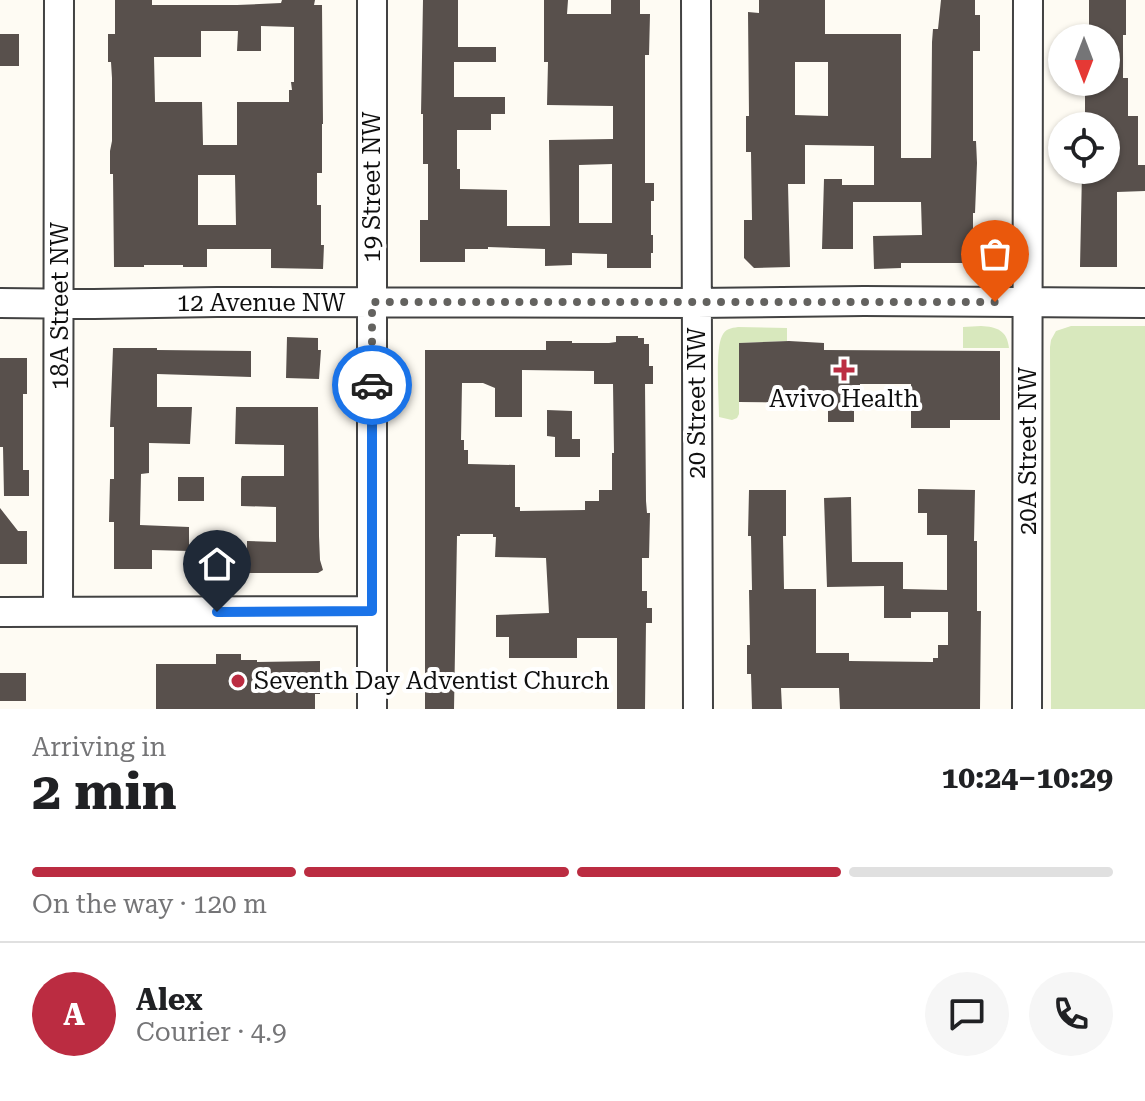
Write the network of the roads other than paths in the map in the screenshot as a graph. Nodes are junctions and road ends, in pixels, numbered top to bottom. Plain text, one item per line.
1 (59, 0) edge
2 (372, 0) edge
3 (696, 0) edge
4 (1028, 0) edge
5 (372, 302) junction
6 (0, 303) edge
7 (697, 303) junction
8 (1029, 303) junction
9 (1145, 303) edge
10 (59, 304) junction
11 (372, 611) junction
12 (0, 612) edge
13 (58, 612) junction
14 (372, 709) edge
15 (698, 709) edge
16 (1027, 709) edge

1 - 10 street, 18A Street NW
2 - 5 street, 19 Street NW
3 - 7 street, 20 Street NW
4 - 8 street, 20A Street NW
5 - 7 street, 12 Avenue NW
5 - 10 street, 12 Avenue NW
5 - 11 street, 19 Street NW
6 - 10 street, 12 Avenue NW
7 - 8 street, 12 Avenue NW
7 - 15 street, 20 Street NW
8 - 9 street, 12 Avenue NW
8 - 16 street, 20A Street NW
10 - 13 street, 18A Street NW
11 - 13 street
11 - 14 street, 19 Street NW
12 - 13 street

